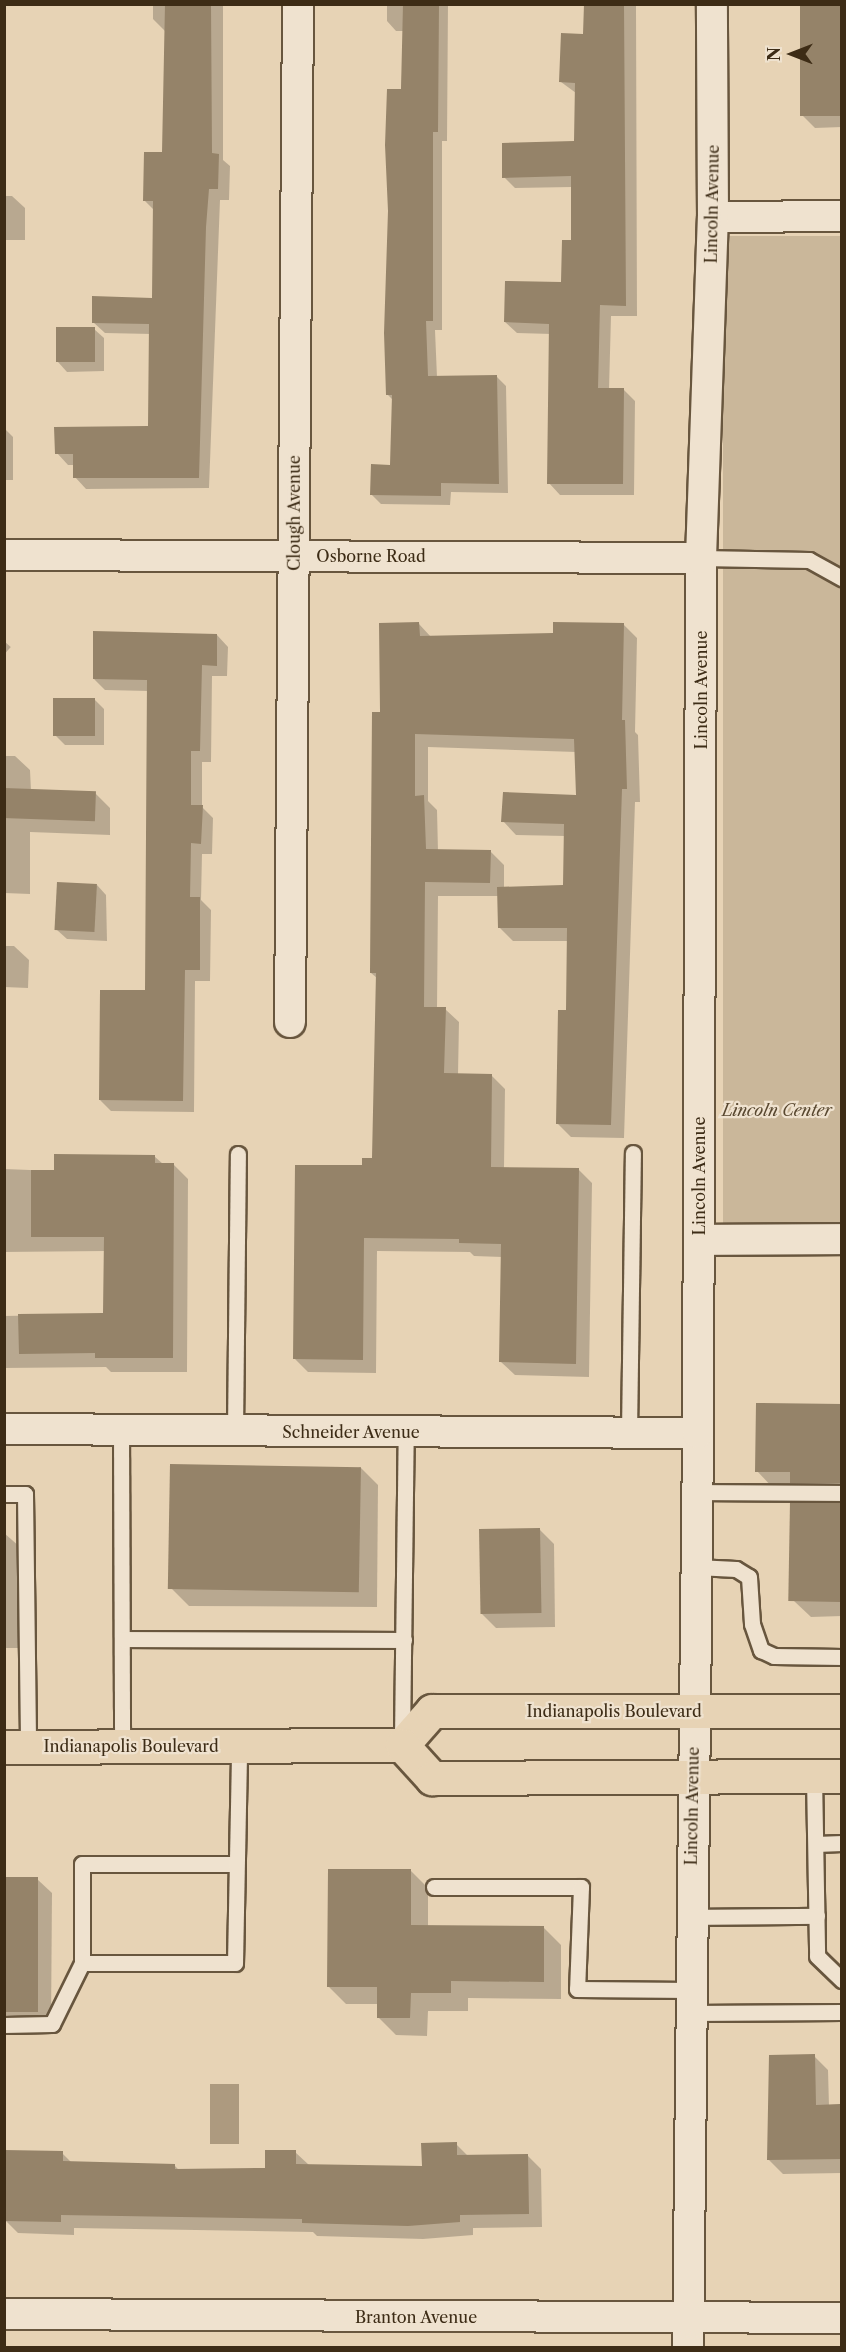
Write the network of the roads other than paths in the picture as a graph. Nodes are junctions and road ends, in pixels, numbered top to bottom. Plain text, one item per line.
1 (298, 4) edge
2 (712, 4) edge
3 (842, 216) edge
4 (713, 217) junction
5 (4, 555) edge
6 (294, 555) junction
7 (701, 558) junction
8 (842, 578) edge
9 (290, 1022) dead end
10 (633, 1153) dead end
11 (238, 1154) dead end
12 (842, 1239) edge
13 (699, 1240) junction
14 (4, 1429) edge
15 (121, 1430) junction
16 (235, 1432) junction
17 (406, 1432) junction
18 (629, 1433) junction
19 (698, 1433) junction
20 (697, 1492) junction
21 (842, 1493) edge
22 (4, 1494) edge
23 (696, 1568) junction
24 (123, 1639) junction
25 (404, 1640) junction
26 (842, 1657) edge
27 (694, 1711) junction
28 (842, 1711) edge
29 (402, 1745) junction
30 (122, 1746) junction
31 (239, 1746) junction
32 (16, 1747) edge
33 (692, 1776) junction
34 (828, 1776) edge
35 (842, 1843) edge
36 (816, 1844) junction
37 (235, 1864) junction
38 (434, 1887) dead end
39 (817, 1916) junction
40 (691, 1917) junction
41 (82, 1963) junction
42 (842, 1980) edge
43 (691, 2001) junction
44 (842, 2012) edge
45 (4, 2025) edge
46 (4, 2314) edge
47 (837, 2315) edge
48 (688, 2333) edge

1 - 6 street, Clough Avenue
2 - 4 street, Lincoln Avenue
3 - 4 street
4 - 7 street, Lincoln Avenue
5 - 6 street, Osborne Road
6 - 7 street, Osborne Road
6 - 9 street, Clough Avenue
7 - 8 lane
7 - 13 street, Lincoln Avenue
10 - 18 lane
11 - 16 lane
12 - 13 street
13 - 19 street, Lincoln Avenue
14 - 15 street, Schneider Avenue
15 - 16 street, Schneider Avenue
15 - 24 lane
16 - 17 street, Schneider Avenue
17 - 18 street, Schneider Avenue
17 - 25 lane
18 - 19 street, Schneider Avenue
19 - 20 street, Lincoln Avenue
20 - 21 lane
20 - 23 street, Lincoln Avenue
22 - 32 lane
23 - 26 lane
23 - 27 street, Lincoln Avenue
24 - 25 lane
24 - 30 lane
25 - 29 lane
27 - 28 highway, Indianapolis Boulevard
27 - 29 highway, Indianapolis Boulevard
27 - 33 street, Lincoln Avenue
29 - 31 highway, Indianapolis Boulevard
29 - 33 highway
30 - 31 highway, Indianapolis Boulevard
30 - 32 highway, Indianapolis Boulevard
31 - 37 lane
33 - 34 highway
33 - 40 street, Lincoln Avenue
34 - 36 lane
35 - 36 lane
36 - 39 lane
37 - 41 lane
37 - 41 lane
38 - 43 lane
39 - 40 lane
39 - 42 lane
40 - 43 street, Lincoln Avenue
41 - 45 lane
43 - 44 lane
43 - 48 street, Lincoln Avenue
46 - 48 street, Branton Avenue
47 - 48 street, Branton Avenue

